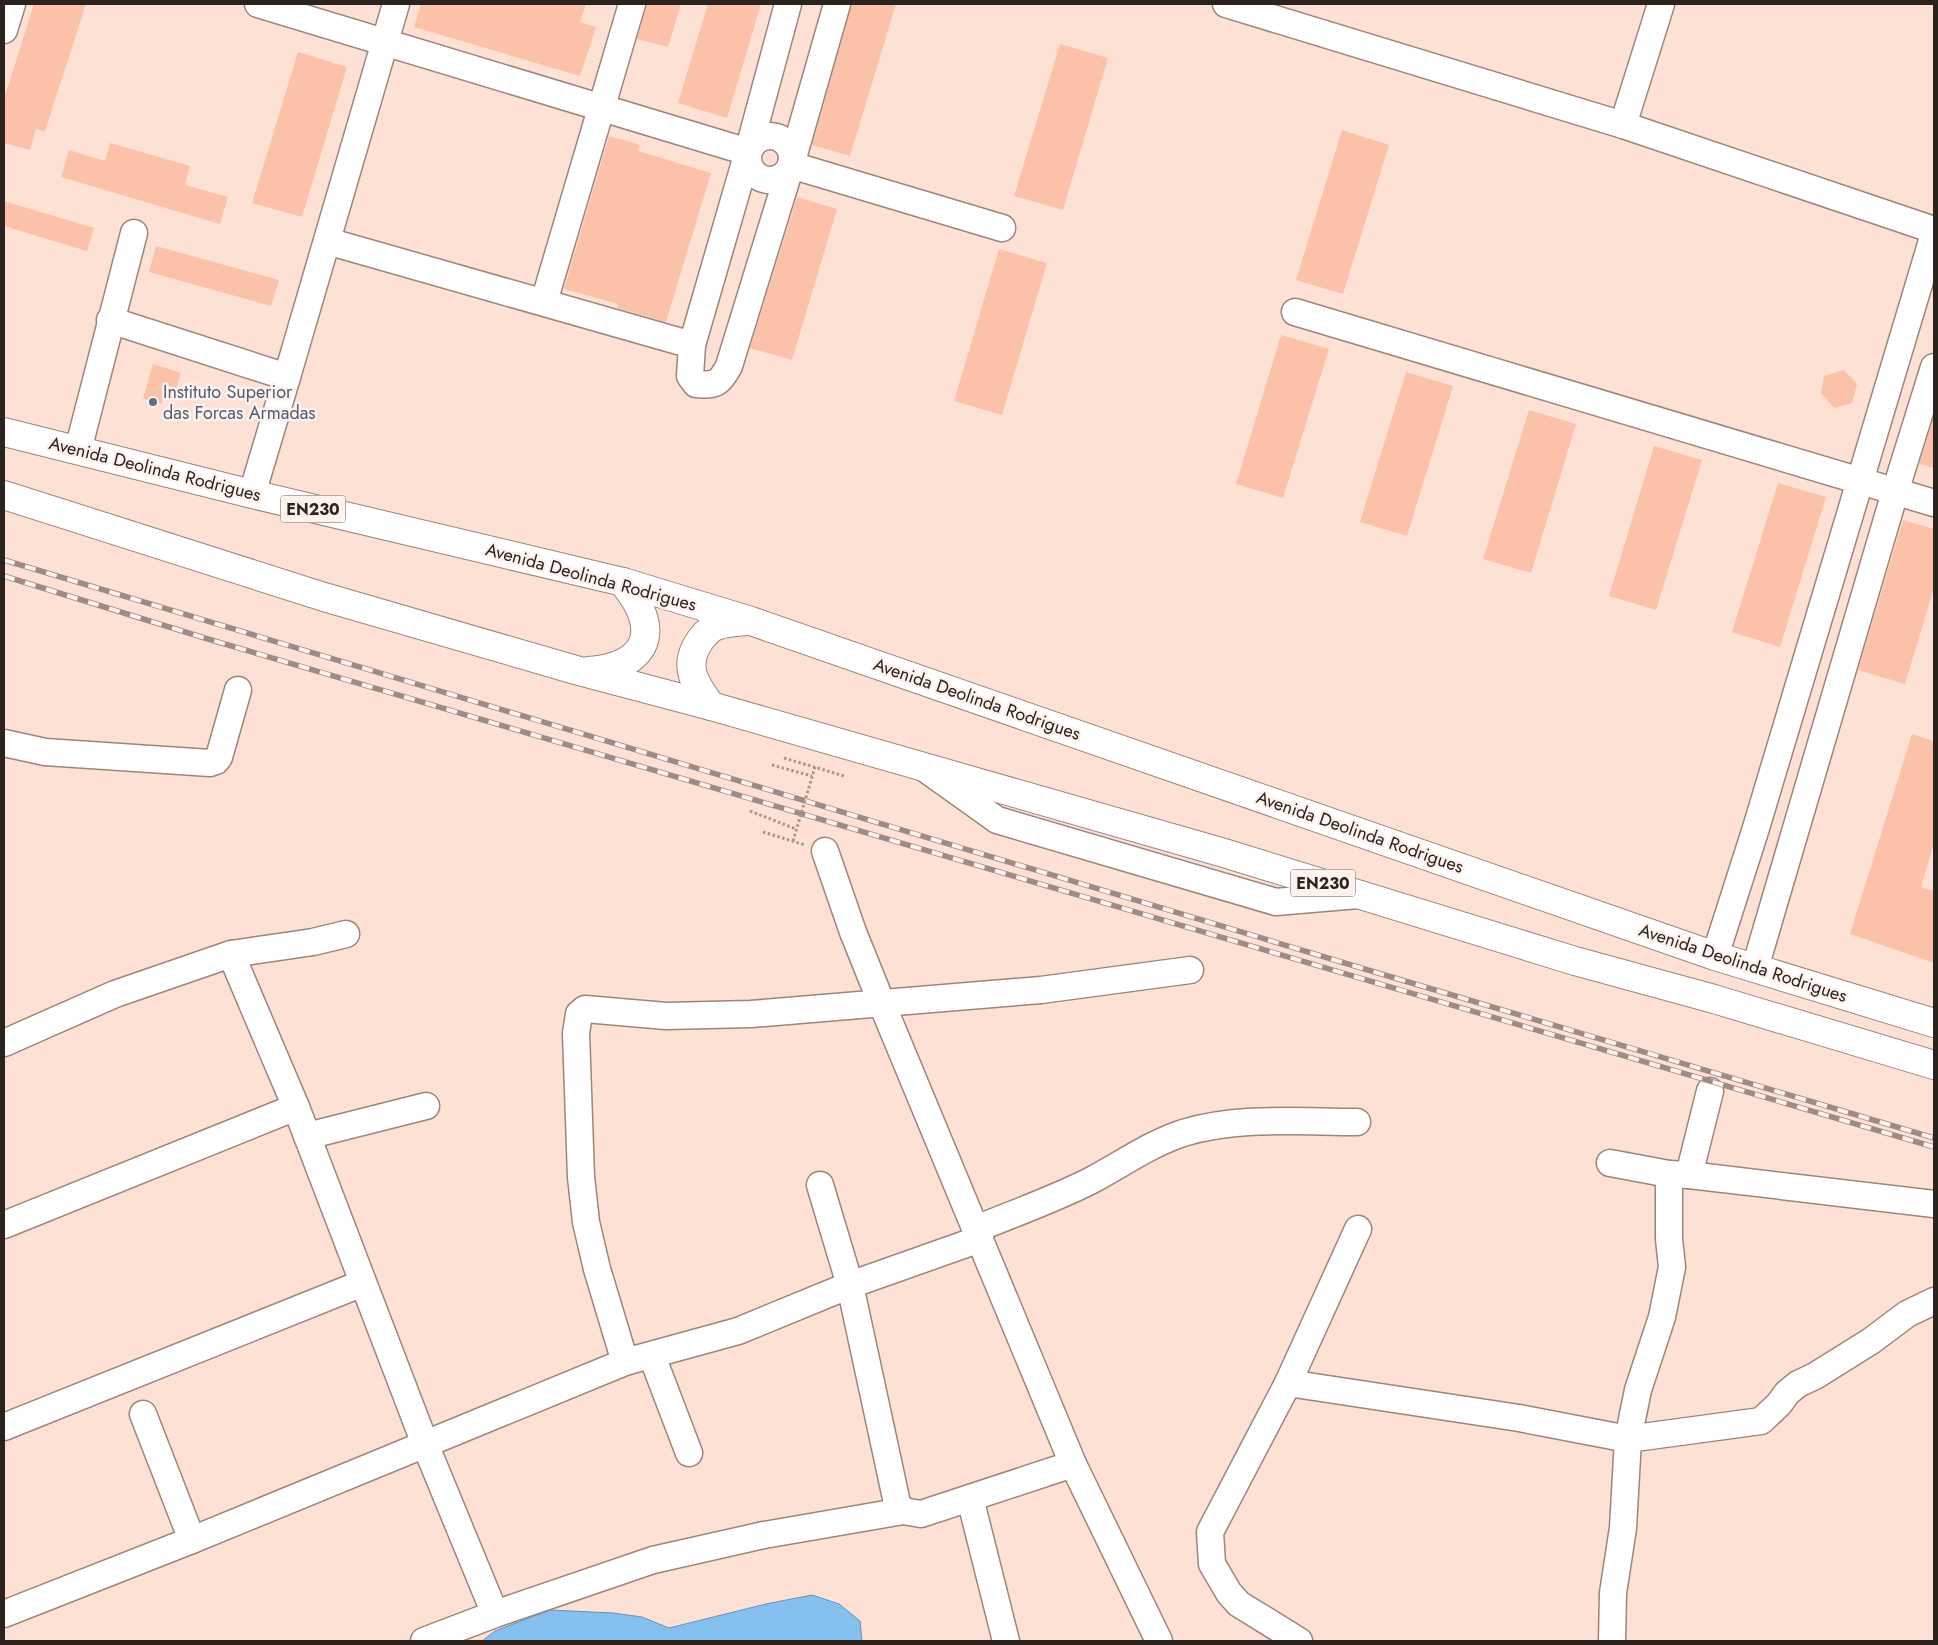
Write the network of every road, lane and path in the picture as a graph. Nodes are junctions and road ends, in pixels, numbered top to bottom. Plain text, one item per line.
1 (12, 4) edge
2 (258, 4) edge
3 (396, 4) edge
4 (632, 4) edge
5 (788, 4) edge
6 (837, 4) edge
7 (1226, 4) edge
8 (1661, 4) edge
9 (4, 30) edge
10 (384, 41) junction
11 (602, 109) junction
12 (1623, 125) junction
13 (748, 152) junction
14 (791, 165) junction
15 (1002, 228) dead end
16 (1934, 230) edge
17 (134, 233) dead end
18 (1934, 234) edge
19 (327, 241) junction
20 (544, 302) junction
21 (1295, 312) dead end
22 (110, 320) junction
23 (692, 345) junction
24 (1934, 366) edge
25 (287, 378) junction
26 (4, 432) edge
27 (78, 450) junction
28 (1860, 481) junction
29 (1895, 492) junction
30 (252, 494) junction
31 (4, 495) edge
32 (1934, 503) edge
33 (622, 582) junction
34 (751, 621) junction
35 (579, 671) junction
36 (238, 690) dead end
37 (711, 706) junction
38 (4, 743) edge
39 (784, 758) dead end
40 (772, 765) dead end
41 (815, 767) junction
42 (812, 776) junction
43 (844, 776) dead end
44 (750, 811) dead end
45 (1756, 828) junction
46 (796, 829) junction
47 (763, 832) dead end
48 (1793, 840) junction
49 (792, 841) junction
50 (825, 851) joint
51 (346, 934) dead end
52 (231, 954) junction
53 (1715, 956) junction
54 (1755, 968) junction
55 (1190, 970) dead end
56 (882, 1004) junction
57 (1934, 1023) edge
58 (4, 1043) edge
59 (1934, 1064) edge
60 (1710, 1091) dead end
61 (426, 1106) dead end
62 (296, 1107) junction
63 (1357, 1122) dead end
64 (307, 1136) junction
65 (1610, 1163) dead end
66 (1679, 1175) junction
67 (820, 1185) dead end
68 (1934, 1204) edge
69 (4, 1225) edge
70 (1358, 1229) dead end
71 (978, 1234) junction
72 (363, 1283) junction
73 (850, 1285) junction
74 (1934, 1301) edge
75 (652, 1356) junction
76 (625, 1362) junction
77 (1288, 1383) junction
78 (143, 1414) dead end
79 (4, 1427) edge
80 (1628, 1439) junction
81 (426, 1444) junction
82 (689, 1453) dead end
83 (1073, 1464) junction
84 (970, 1498) junction
85 (903, 1511) junction
86 (192, 1540) junction
87 (4, 1614) edge
88 (495, 1614) junction
89 (424, 1641) edge
90 (1006, 1641) edge
91 (1159, 1641) edge
92 (1299, 1641) edge
93 (1612, 1641) edge

1 - 9 street
2 - 10 street
3 - 10 street
4 - 11 street
5 - 13 street
6 - 14 street
7 - 12 street
8 - 12 street
10 - 11 street
10 - 19 street
11 - 13 street
11 - 20 street
12 - 16 street
13 - 14 street
13 - 23 street
14 - 15 street
14 - 23 street
17 - 22 street
18 - 28 street
19 - 20 street
19 - 25 street
20 - 23 street
21 - 28 street
22 - 25 street
22 - 27 street
24 - 29 street
25 - 30 street
26 - 27 highway, Avenida Deolinda Rodrigues / EN230
27 - 30 highway, Avenida Deolinda Rodrigues / EN230
28 - 29 street
28 - 45 street
29 - 32 street
29 - 48 street
30 - 33 highway, Avenida Deolinda Rodrigues / EN230
31 - 35 highway, EN230
33 - 34 highway, Avenida Deolinda Rodrigues / EN230
33 - 35 highway
34 - 37 highway
34 - 53 highway, Avenida Deolinda Rodrigues / EN230
35 - 37 highway, EN230
36 - 38 street
37 - 59 highway, EN230
39 - 41 path
40 - 42 path
41 - 42 path, bridge
41 - 43 path
42 - 46 path, bridge
44 - 46 path
45 - 48 street
45 - 53 street
46 - 49 path, bridge
47 - 49 path
48 - 54 street
49 - 50 path
50 - 56 street
51 - 52 street
52 - 58 street
52 - 62 street
53 - 54 highway, Avenida Deolinda Rodrigues / EN230
54 - 57 highway, Avenida Deolinda Rodrigues / EN230
55 - 56 street
56 - 71 street
56 - 76 street
60 - 66 street
61 - 64 street
62 - 64 street
62 - 69 street
63 - 71 street
64 - 72 street
65 - 66 street
66 - 68 street
66 - 80 street
67 - 73 street
70 - 77 street
71 - 73 street
71 - 83 street
72 - 79 street
72 - 81 street
73 - 75 street
73 - 85 street
74 - 80 street
75 - 76 street
75 - 82 street
76 - 81 street
77 - 80 street
77 - 92 street
78 - 86 street
80 - 93 street
81 - 86 street
81 - 88 street
83 - 84 street
83 - 91 street
84 - 85 street
84 - 90 street
85 - 88 street
86 - 87 street
88 - 89 street

